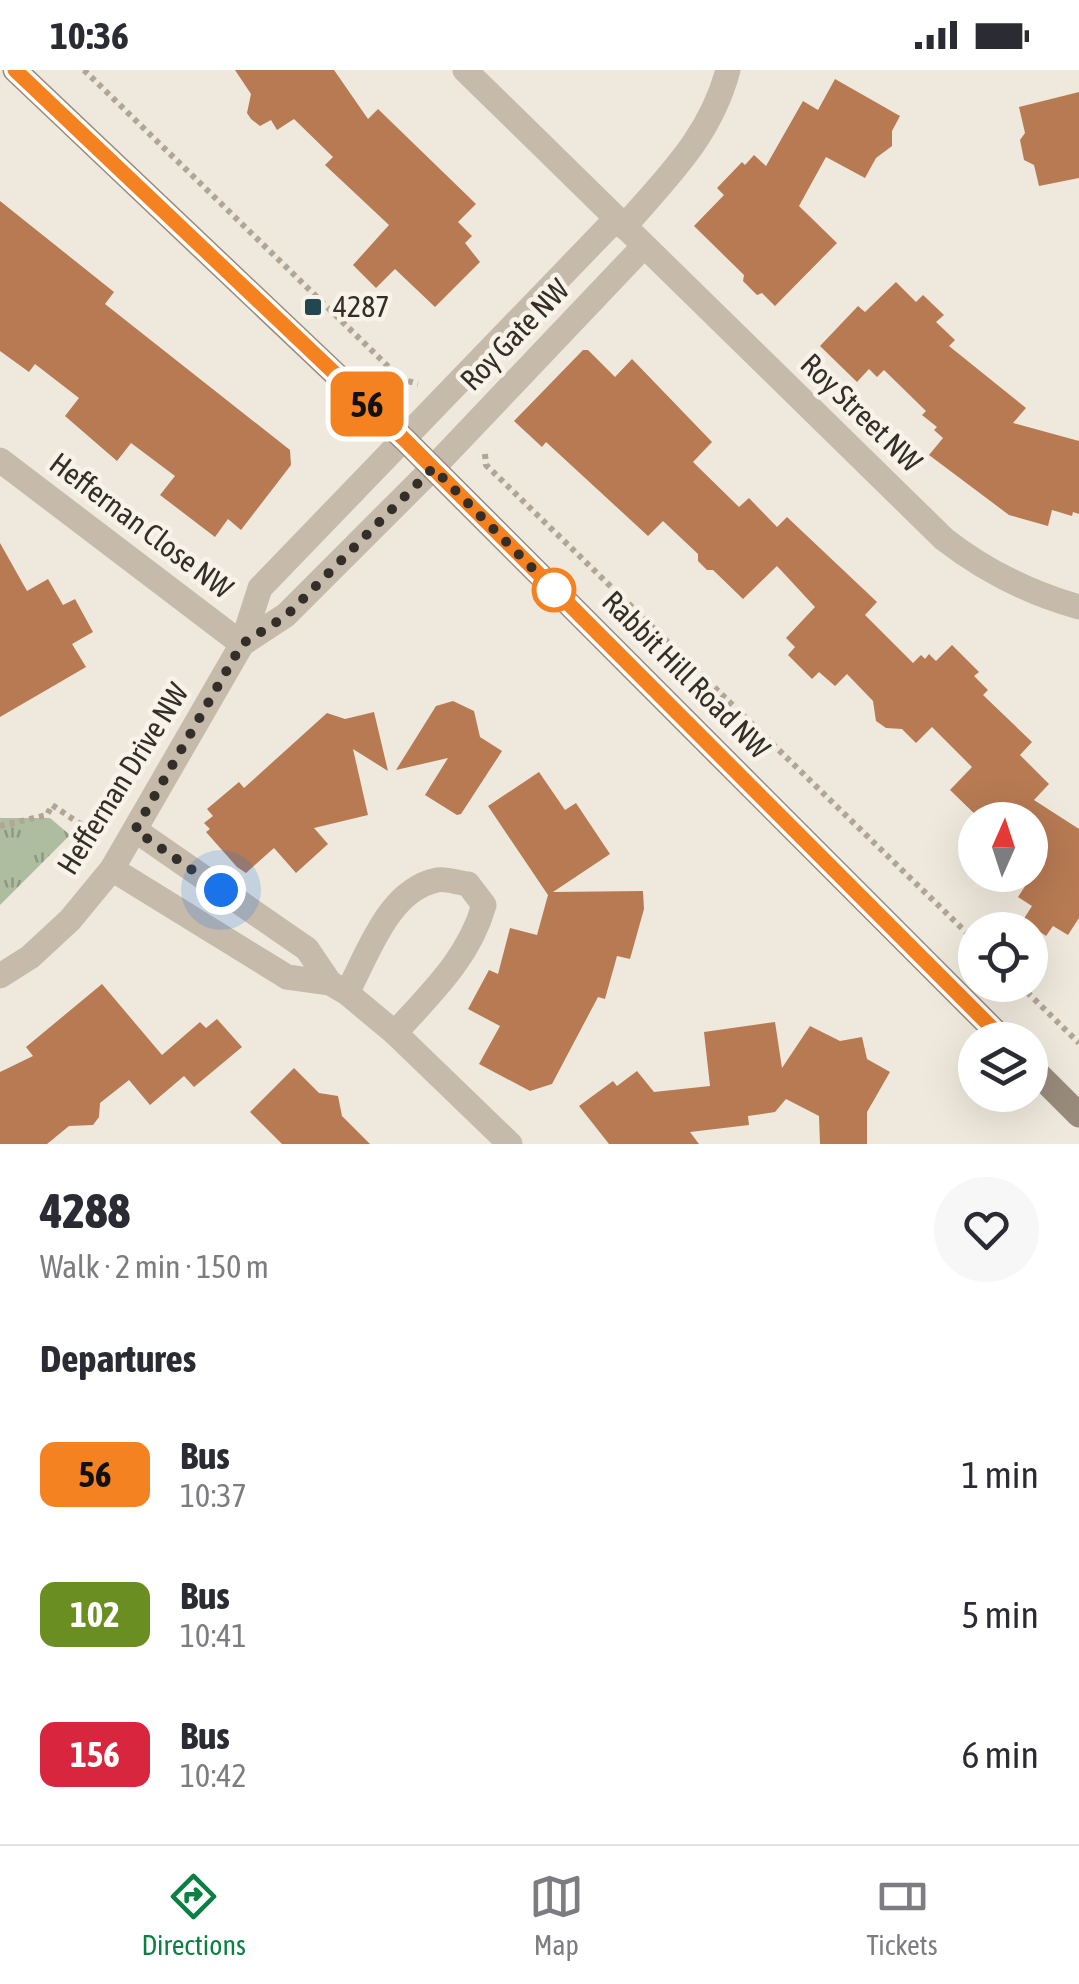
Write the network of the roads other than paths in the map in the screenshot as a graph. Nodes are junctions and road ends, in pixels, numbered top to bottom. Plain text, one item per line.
1 (15, 70) edge
2 (465, 70) edge
3 (728, 70) edge
4 (620, 223) junction
5 (644, 246) junction
6 (404, 439) junction
7 (0, 460) edge
8 (433, 468) junction
9 (1079, 607) edge
10 (242, 644) junction
11 (123, 850) junction
12 (0, 976) edge
13 (339, 988) junction
14 (986, 1022) edge
15 (395, 1033) junction
16 (1048, 1084) edge
17 (1079, 1115) edge
18 (510, 1144) edge

1 - 6 street, Rabbit Hill Road NW
2 - 4 street, Roy Street NW
3 - 4 street
4 - 5 street, Roy Street NW
4 - 6 street, Roy Gate NW
5 - 8 street, Roy Gate NW
5 - 9 street, Roy Street NW
6 - 8 street, Rabbit Hill Road NW
6 - 10 street, Heffernan Drive NW
7 - 10 street, Heffernan Close NW
8 - 10 street, Heffernan Drive NW
8 - 14 street, Rabbit Hill Road NW
10 - 11 street, Heffernan Drive NW
11 - 12 street, Heffernan Drive NW
11 - 13 street
11 - 13 street
13 - 15 street
13 - 15 street
15 - 18 street
16 - 17 street

